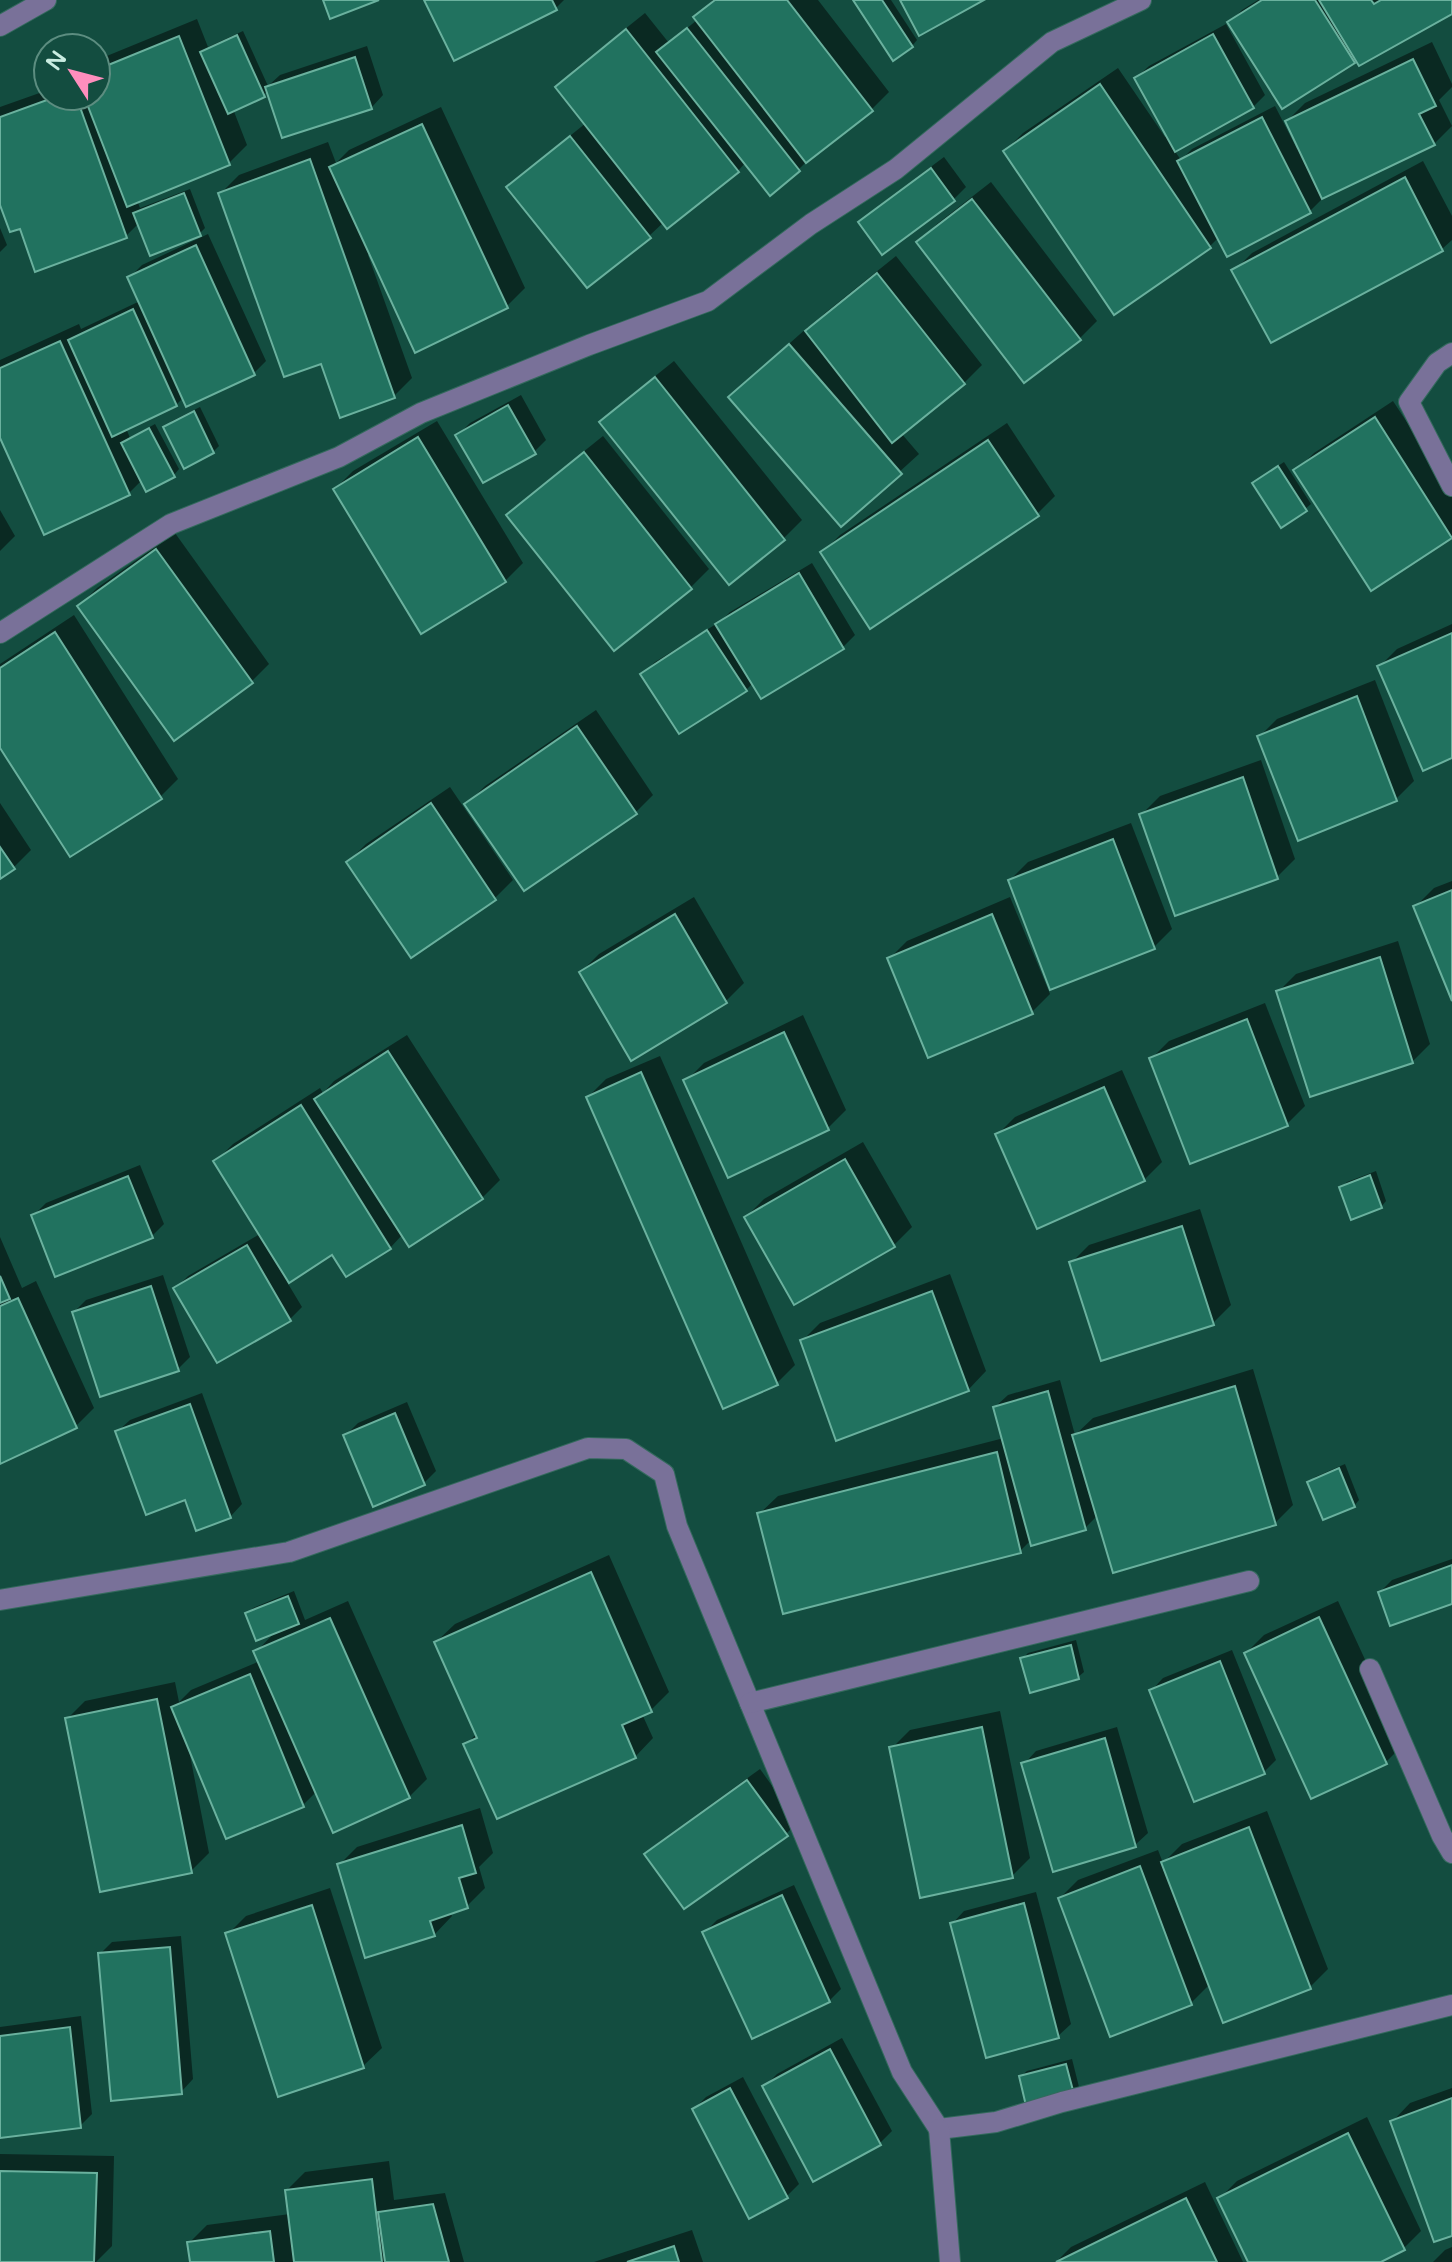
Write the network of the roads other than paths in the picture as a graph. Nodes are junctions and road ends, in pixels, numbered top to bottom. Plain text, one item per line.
1 (46, 0) edge
2 (1141, 0) edge
3 (0, 26) edge
4 (1452, 353) edge
5 (1452, 486) edge
6 (0, 633) edge
7 (1249, 1581) dead end
8 (0, 1600) edge
9 (1370, 1669) dead end
10 (750, 1703) junction
11 (1452, 1853) edge
12 (1452, 2005) edge
13 (939, 2129) junction
14 (950, 2262) edge

1 - 3 street
2 - 6 street
4 - 5 street
7 - 10 street
8 - 10 street
9 - 11 street
10 - 13 street
12 - 13 street
13 - 14 street

